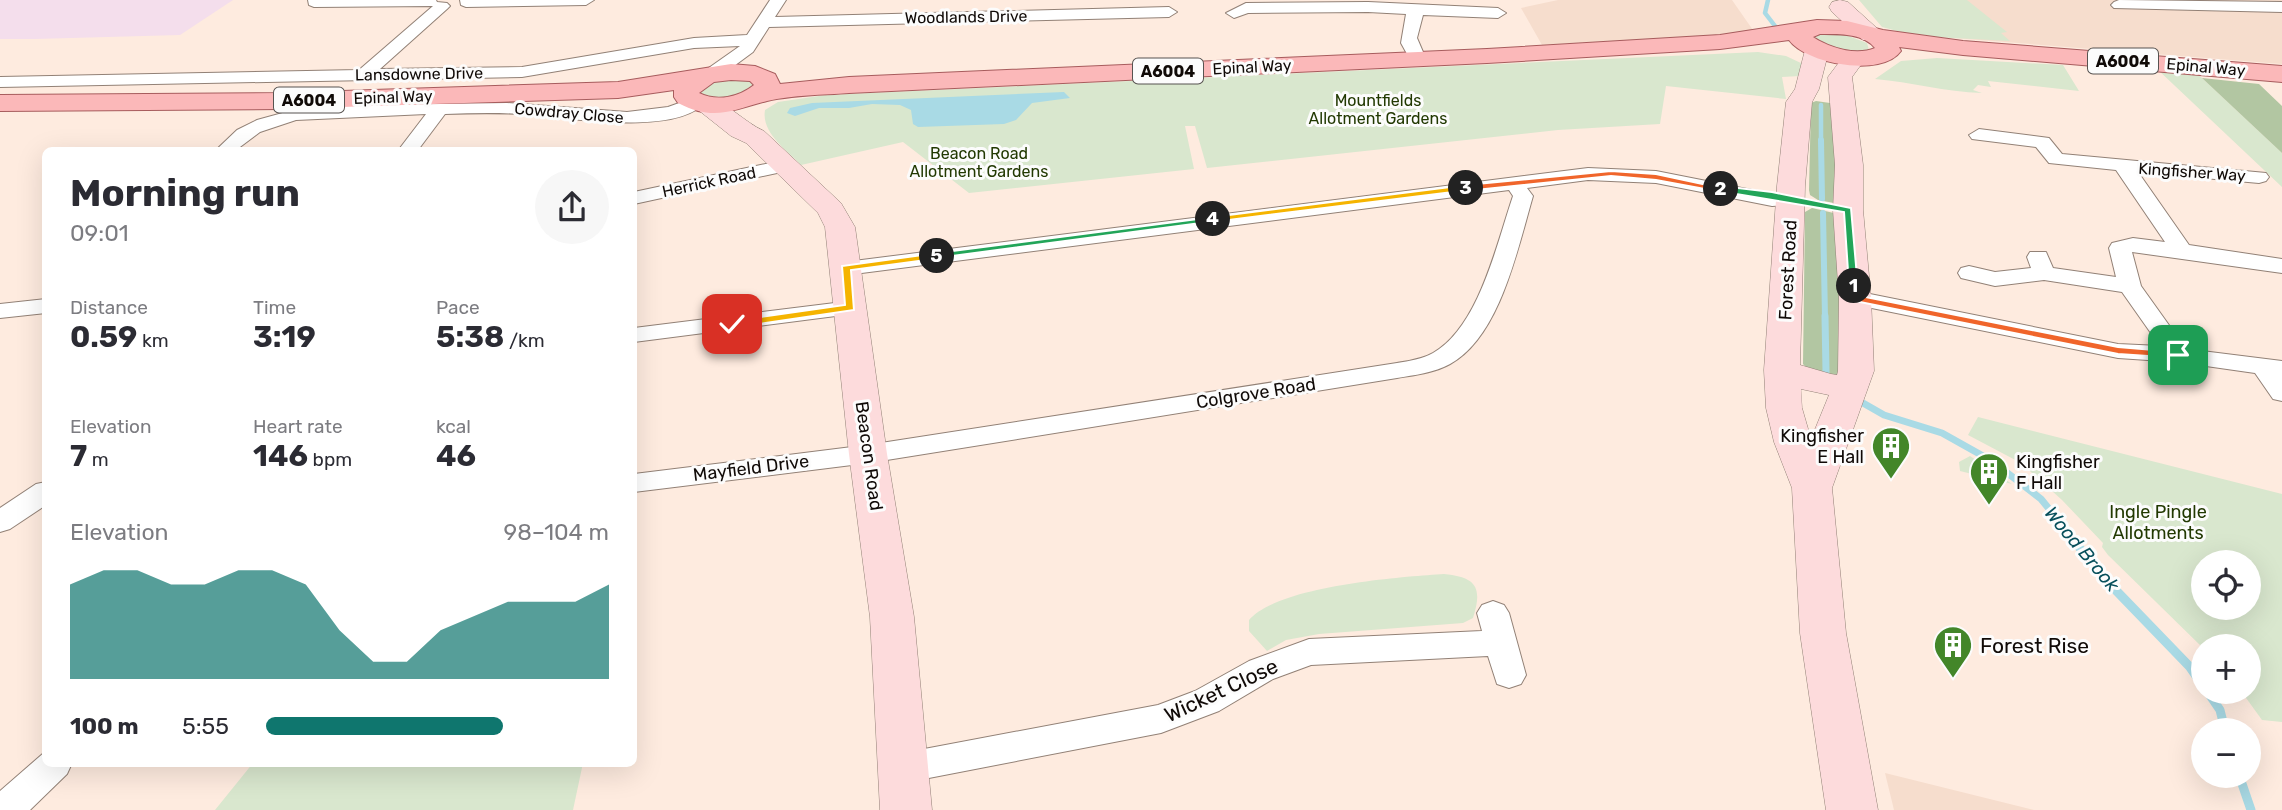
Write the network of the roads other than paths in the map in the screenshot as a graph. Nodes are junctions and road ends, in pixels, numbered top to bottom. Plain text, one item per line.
1 (586, 0) edge
2 (778, 0) edge
3 (466, 1) edge
4 (314, 2) dead end
5 (435, 3) edge
6 (1839, 3) edge
7 (1315, 4) edge
8 (2119, 5) dead end
9 (2282, 7) edge
10 (1239, 8) dead end
11 (1414, 11) junction
12 (1169, 12) dead end
13 (1498, 13) dead end
14 (763, 22) junction
15 (1812, 39) junction
16 (1878, 41) junction
17 (1854, 58) junction
18 (1418, 59) junction
19 (754, 71) junction
20 (2282, 74) edge
21 (364, 75) junction
22 (0, 82) edge
23 (700, 92) junction
24 (0, 103) edge
25 (439, 109) junction
26 (1979, 135) dead end
27 (755, 137) junction
28 (229, 147) edge
29 (411, 147) edge
30 (784, 166) junction
31 (2124, 167) junction
32 (2259, 177) dead end
33 (1513, 182) junction
34 (637, 197) edge
35 (1791, 200) junction
36 (1848, 210) junction
37 (2182, 251) junction
38 (2041, 265) joint
39 (2282, 266) edge
40 (1969, 274) dead end
41 (2130, 286) junction
42 (848, 288) junction
43 (1855, 298) junction
44 (42, 306) edge
45 (0, 311) edge
46 (637, 334) edge
47 (2178, 355) junction
48 (2272, 368) edge
49 (1782, 370) junction
50 (1850, 386) junction
51 (2282, 393) edge
52 (868, 454) junction
53 (637, 483) edge
54 (1812, 488) junction
55 (42, 494) edge
56 (0, 522) edge
57 (1509, 675) dead end
58 (50, 767) edge
59 (903, 768) junction
60 (5, 810) edge
61 (906, 810) edge
62 (1852, 810) edge

1 - 3 street
2 - 14 street
3 - 5 street
4 - 5 street
5 - 21 street
6 - 15 main road
6 - 16 main road
7 - 10 street
7 - 11 street
8 - 9 street
11 - 13 street
11 - 18 street
12 - 14 street, Woodlands Drive
14 - 19 street
15 - 16 main road, A6004
15 - 17 main road, A6004
15 - 18 main road, Epinal Way / A6004
15 - 35 main road, Forest Road
16 - 17 main road, A6004
16 - 20 main road, Epinal Way / A6004
17 - 36 main road, Forest Road
18 - 19 main road, Epinal Way / A6004
19 - 21 street, Lansdowne Drive
19 - 23 street
19 - 23 main road, Epinal Way
19 - 27 main road
21 - 22 street, Lansdowne Drive
23 - 24 main road, Epinal Way / A6004
23 - 25 street, Cowdray Close
23 - 27 main road, Beacon Road
25 - 28 street, Cowdray Close
25 - 29 street
26 - 31 street, Kingfisher Way
27 - 30 main road, Beacon Road
30 - 34 street, Herrick Road
30 - 42 main road, Beacon Road
31 - 32 street, Kingfisher Way
31 - 37 street, Kingfisher Way
33 - 35 street
33 - 42 street
33 - 52 street, Colgrove Road
35 - 36 main road
35 - 49 main road, Forest Road
36 - 43 main road, Forest Road
37 - 39 street
37 - 41 street
38 - 40 street
38 - 41 street
41 - 47 street
42 - 46 street
42 - 52 main road, Beacon Road
43 - 47 street
43 - 50 main road, Forest Road
44 - 45 street
47 - 48 street
48 - 51 street
49 - 50 main road
49 - 54 main road, Forest Road
50 - 54 main road, Forest Road
52 - 53 street, Mayfield Drive
52 - 59 main road, Beacon Road
54 - 62 main road, Forest Road
55 - 56 street
57 - 59 street, Wicket Close
58 - 60 street
59 - 61 main road, Beacon Road

